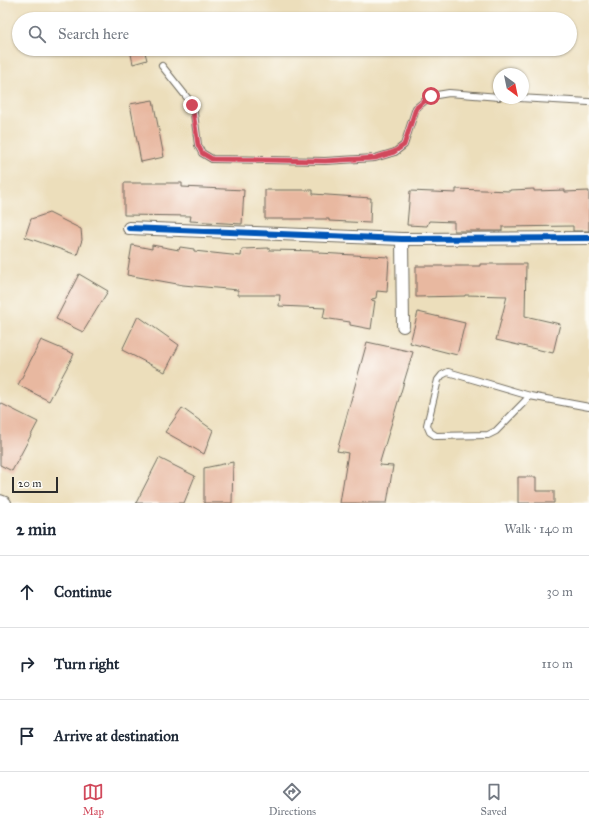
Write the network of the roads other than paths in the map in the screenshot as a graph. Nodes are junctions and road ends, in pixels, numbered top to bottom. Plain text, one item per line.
1 (162, 66) dead end
2 (493, 96) edge
3 (529, 99) edge
4 (589, 102) edge
5 (130, 228) dead end
6 (589, 238) edge
7 (402, 239) junction
8 (403, 326) dead end
9 (530, 396) junction
10 (589, 407) edge
11 (0, 501) edge
12 (5, 503) edge

1 - 2 lane
3 - 4 lane
5 - 7 street
6 - 7 street
7 - 8 street
9 - 9 lane
9 - 10 lane
11 - 12 street

